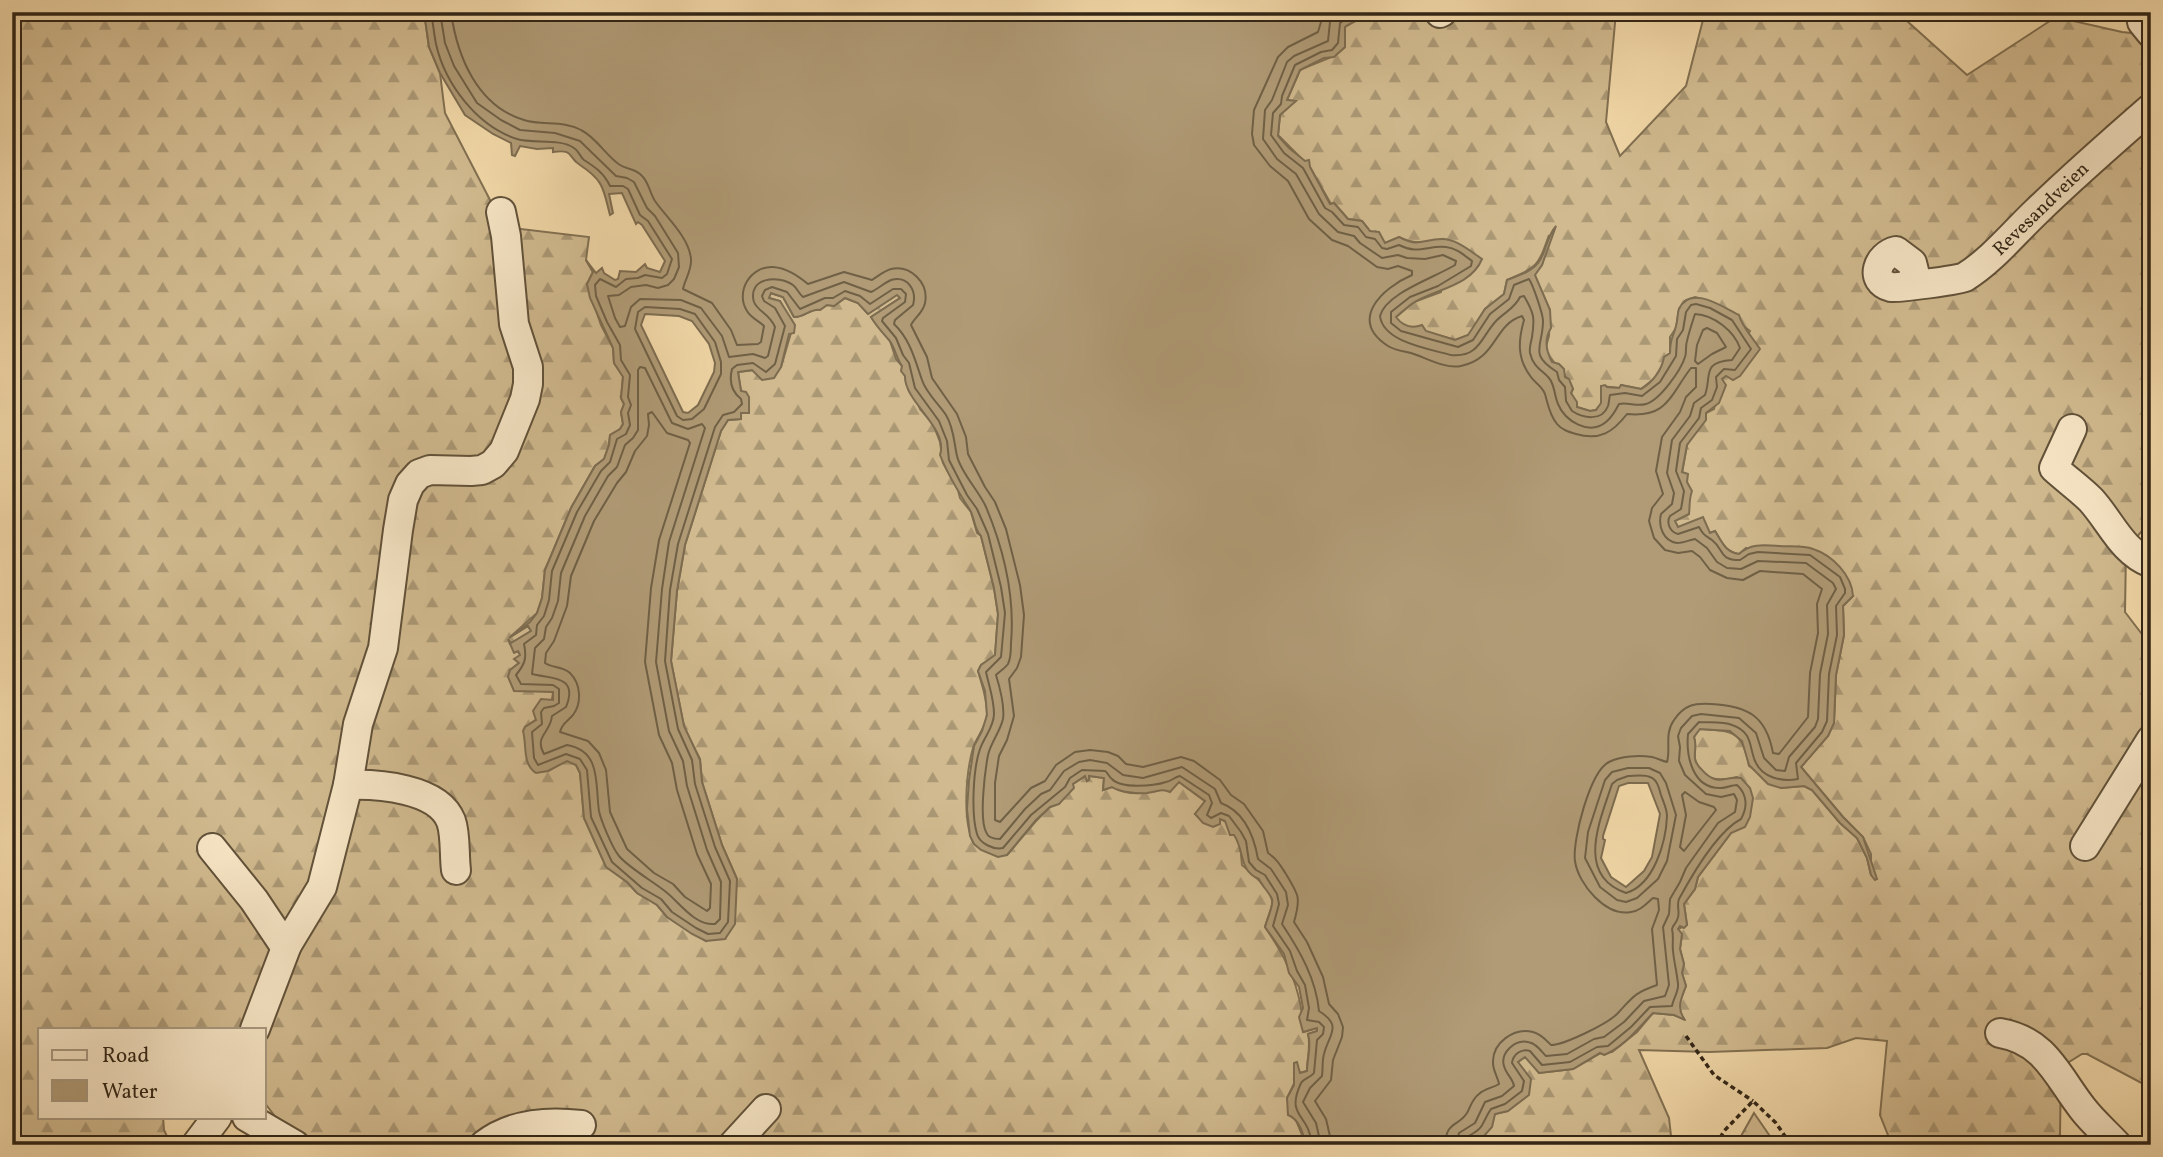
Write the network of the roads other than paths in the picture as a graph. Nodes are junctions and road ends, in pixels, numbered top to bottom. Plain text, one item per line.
1 (2141, 12) edge
2 (2151, 33) edge
3 (2151, 108) edge
4 (501, 212) dead end
5 (1917, 283) dead end
6 (2072, 429) dead end
7 (2151, 563) edge
8 (2151, 740) edge
9 (348, 785) junction
10 (2085, 846) dead end
11 (212, 848) dead end
12 (456, 870) dead end
13 (287, 945) junction
14 (254, 1028) edge
15 (2000, 1032) dead end
16 (766, 1109) dead end
17 (216, 1118) edge
18 (249, 1118) edge
19 (581, 1125) dead end
20 (196, 1145) edge
21 (295, 1145) edge
22 (484, 1145) edge
23 (733, 1145) edge
24 (2118, 1145) edge

1 - 2 street
3 - 5 street, Revesandveien
4 - 9 street
6 - 7 street
8 - 10 street
9 - 12 street
9 - 13 street
11 - 13 street
13 - 14 street
15 - 24 street
16 - 23 street
17 - 20 street
18 - 21 street
19 - 22 street

